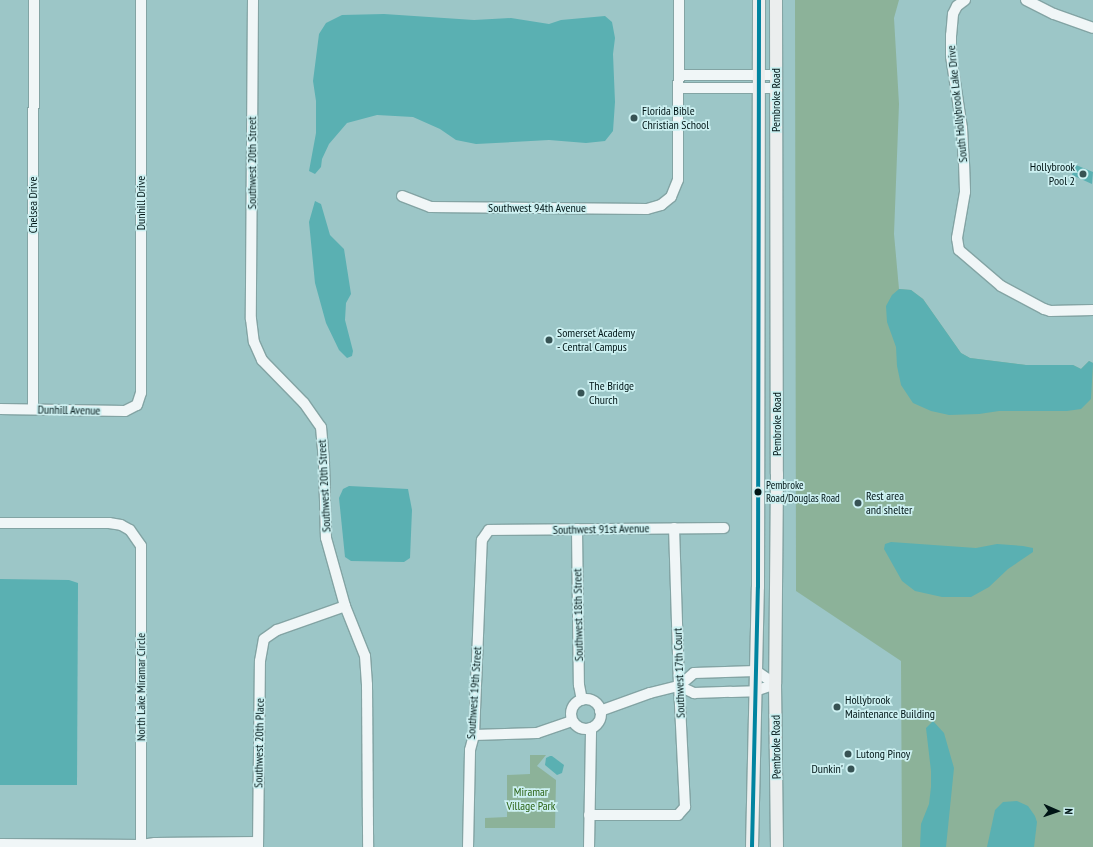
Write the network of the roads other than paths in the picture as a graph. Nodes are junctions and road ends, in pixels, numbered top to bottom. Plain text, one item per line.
1 (34, 0) edge
2 (141, 0) edge
3 (253, 0) edge
4 (679, 0) edge
5 (759, 0) edge
6 (776, 0) edge
7 (965, 0) edge
8 (1026, 0) edge
9 (1093, 28) edge
10 (759, 74) junction
11 (680, 75) junction
12 (776, 75) junction
13 (679, 88) junction
14 (776, 88) junction
15 (759, 89) junction
16 (402, 196) dead end
17 (1093, 310) edge
18 (137, 405) joint
19 (0, 409) edge
20 (33, 410) junction
21 (776, 418) junction
22 (758, 419) junction
23 (0, 523) edge
24 (674, 528) junction
25 (724, 528) dead end
26 (577, 529) junction
27 (482, 540) joint
28 (345, 606) junction
29 (756, 671) junction
30 (775, 684) junction
31 (679, 686) junction
32 (755, 691) junction
33 (582, 700) junction
34 (600, 711) junction
35 (572, 721) junction
36 (591, 728) junction
37 (474, 735) junction
38 (589, 815) junction
39 (0, 844) edge
40 (258, 844) edge
41 (141, 846) edge
42 (368, 847) edge
43 (468, 847) edge
44 (589, 847) edge
45 (752, 847) edge
46 (777, 847) edge

1 - 20 street, Chelsea Drive
2 - 18 street, Dunhill Drive
3 - 28 street, Southwest 20th Street
4 - 11 street
5 - 10 main road, Pembroke Road
6 - 12 main road, Pembroke Road
7 - 17 street, South Hollybrook Lake Drive
8 - 9 street
10 - 11 street
10 - 12 street
10 - 15 main road, Pembroke Road
11 - 13 street
12 - 14 main road, Pembroke Road
13 - 15 street
13 - 16 street, Southwest 94th Avenue
14 - 15 street
14 - 21 main road, Pembroke Road
15 - 22 main road, Pembroke Road
18 - 20 street, Dunhill Avenue
19 - 20 street, Dunhill Avenue
21 - 22 main road
21 - 30 main road, Pembroke Road
22 - 29 main road, Pembroke Road
23 - 41 street, North Lake Miramar Circle
24 - 25 street, Southwest 91st Avenue
24 - 26 street, Southwest 91st Avenue
24 - 31 street, Southwest 17th Court
26 - 27 street, Southwest 91st Avenue
26 - 33 street, Southwest 18th Street
27 - 37 street, Southwest 19th Street
28 - 40 street, Southwest 20th Place
28 - 42 street, Southwest 20th Street
29 - 30 street
29 - 31 street
29 - 32 main road, Pembroke Road
30 - 32 street
30 - 46 main road, Pembroke Road
31 - 32 street
31 - 34 street
31 - 38 street, Southwest 17th Court
32 - 45 main road, Pembroke Road
33 - 34 street
33 - 35 street
34 - 36 street
35 - 36 street
35 - 37 street
36 - 38 street
37 - 43 street, Southwest 19th Street
38 - 44 street
39 - 41 street
40 - 41 street

